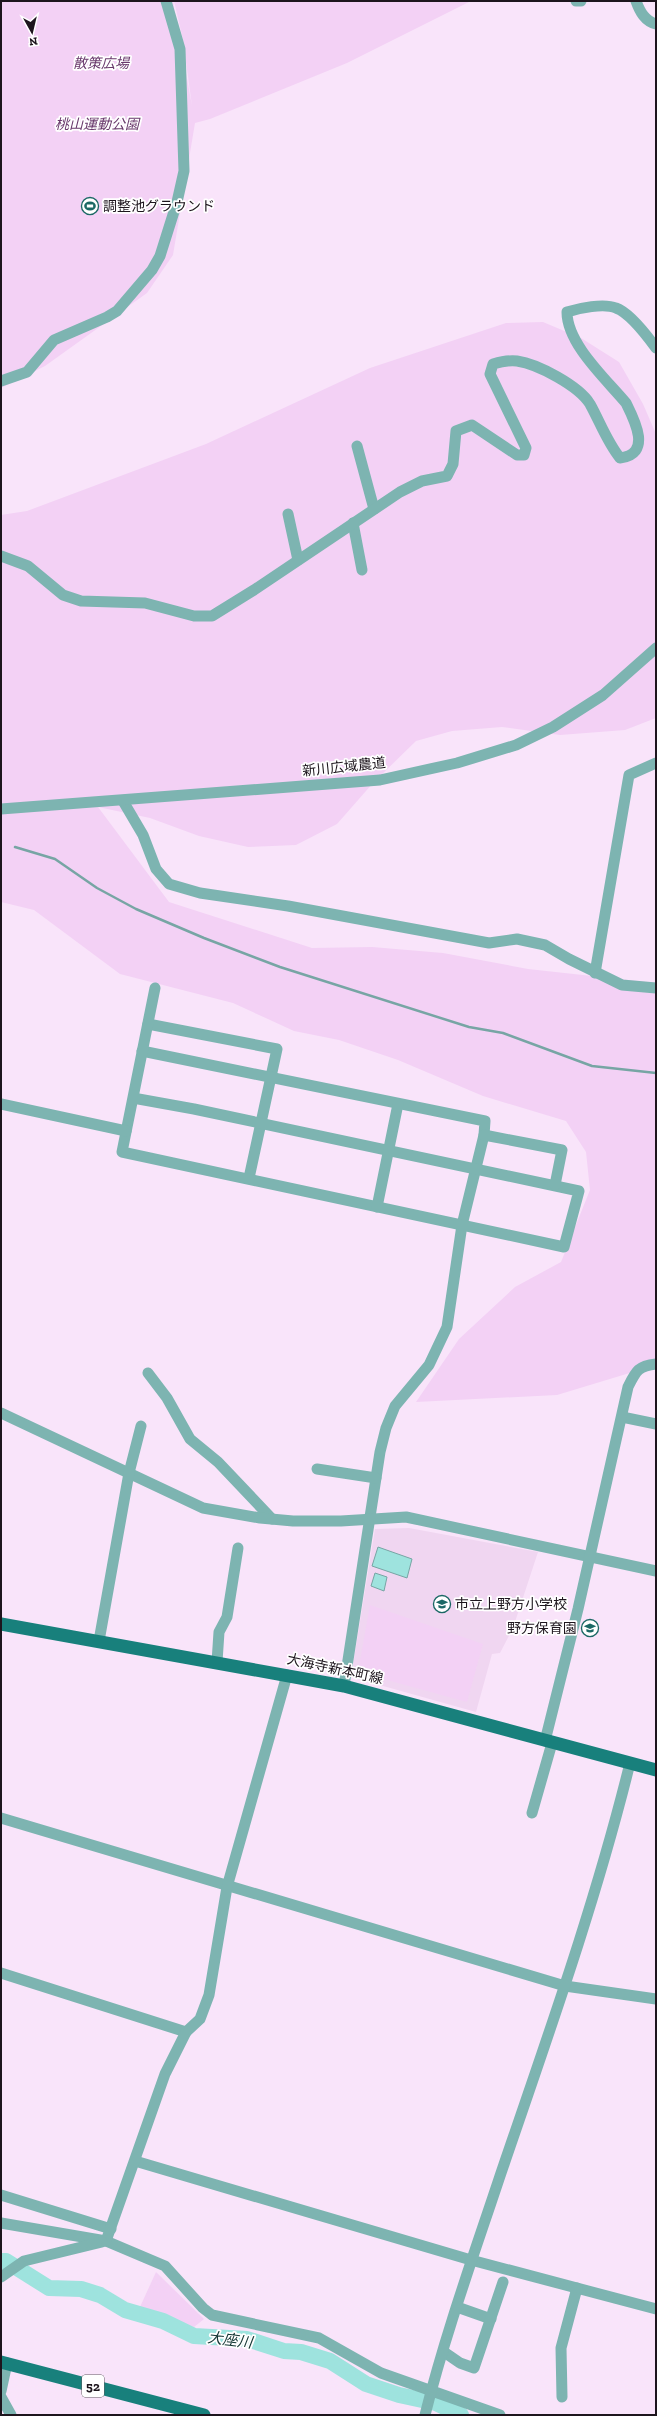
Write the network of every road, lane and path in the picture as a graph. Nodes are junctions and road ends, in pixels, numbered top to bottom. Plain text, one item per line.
1 (166, 1) edge
2 (576, 1) edge
3 (581, 1) edge
4 (636, 1) edge
5 (656, 24) edge
6 (656, 348) edge
7 (1, 381) edge
8 (357, 446) dead end
9 (374, 509) junction
10 (288, 514) dead end
11 (353, 523) junction
12 (1, 556) edge
13 (298, 560) junction
14 (362, 570) dead end
15 (656, 648) edge
16 (656, 763) edge
17 (123, 801) junction
18 (1, 809) edge
19 (595, 973) junction
20 (155, 988) dead end
21 (656, 988) edge
22 (148, 1024) junction
23 (142, 1051) junction
24 (270, 1077) junction
25 (133, 1098) junction
26 (1, 1104) edge
27 (398, 1104) junction
28 (259, 1123) junction
29 (126, 1131) junction
30 (484, 1135) junction
31 (389, 1150) junction
32 (474, 1169) junction
33 (249, 1178) junction
34 (555, 1185) junction
35 (377, 1207) junction
36 (462, 1225) junction
37 (656, 1364) edge
38 (148, 1373) dead end
39 (1, 1413) edge
40 (622, 1417) junction
41 (656, 1424) edge
42 (141, 1426) dead end
43 (317, 1469) dead end
44 (129, 1473) junction
45 (376, 1478) junction
46 (272, 1519) junction
47 (371, 1519) junction
48 (238, 1548) dead end
49 (590, 1556) junction
50 (656, 1571) edge
51 (1, 1624) edge
52 (98, 1641) junction
53 (217, 1662) junction
54 (287, 1675) junction
55 (344, 1686) junction
56 (549, 1742) junction
57 (630, 1763) junction
58 (656, 1770) edge
59 (532, 1813) dead end
60 (1, 1818) edge
61 (227, 1887) junction
62 (1, 1973) edge
63 (565, 1986) junction
64 (656, 1999) edge
65 (186, 2032) junction
66 (135, 2161) junction
67 (1, 2195) edge
68 (1, 2223) edge
69 (111, 2229) junction
70 (106, 2241) junction
71 (472, 2260) junction
72 (1, 2277) edge
73 (503, 2282) dead end
74 (577, 2288) junction
75 (457, 2307) junction
76 (656, 2309) edge
77 (491, 2318) junction
78 (444, 2352) junction
79 (4, 2362) edge
80 (432, 2390) junction
81 (1, 2391) edge
82 (562, 2397) dead end
83 (1, 2398) edge
84 (184, 2412) edge
85 (11, 2415) edge
86 (204, 2415) edge
87 (425, 2415) edge
88 (500, 2415) edge

1 - 7 street
2 - 3 street
4 - 5 street
6 - 9 street
8 - 9 street
9 - 11 street
10 - 13 street
11 - 13 street
11 - 14 street
12 - 13 street
15 - 17 street, 新川広域農道
16 - 19 street
17 - 18 street, 新川広域農道
17 - 19 street
19 - 21 street
20 - 22 street
22 - 23 street
22 - 24 street
23 - 24 street
23 - 25 street
24 - 27 street
24 - 28 street
25 - 28 street
25 - 29 street
26 - 29 street
27 - 30 street
27 - 31 street
28 - 31 street
28 - 33 street
29 - 33 street
30 - 32 street
30 - 34 street
31 - 32 street
31 - 35 street
32 - 34 street
32 - 36 street
33 - 35 street
34 - 36 street
35 - 36 street
36 - 45 street
37 - 40 street
38 - 46 street
39 - 44 street
40 - 41 street
40 - 49 street
42 - 44 street
43 - 45 street
44 - 46 street
44 - 52 street
45 - 47 street
46 - 47 street
47 - 49 street
47 - 55 street
48 - 53 street
49 - 50 street
49 - 56 street
51 - 52 main road, 大海寺新本町線
52 - 53 main road, 大海寺新本町線
53 - 54 main road, 大海寺新本町線
54 - 55 main road, 大海寺新本町線
54 - 61 street
55 - 56 main road, 大海寺新本町線
56 - 57 main road, 大海寺新本町線
56 - 59 street
57 - 58 main road, 大海寺新本町線
57 - 63 street
60 - 61 street
61 - 63 street
61 - 65 street
62 - 65 street
63 - 64 street
63 - 71 street
65 - 66 street
66 - 69 street
66 - 71 street
67 - 69 street
68 - 70 street
69 - 70 street
70 - 72 street
70 - 80 street
71 - 74 street
71 - 75 street
73 - 77 street
74 - 76 street
74 - 82 street
75 - 77 street
75 - 78 street
77 - 78 street
78 - 80 street
79 - 81 street
79 - 84 main road, 52
80 - 87 street
80 - 88 street
83 - 85 street
84 - 86 main road, 52

